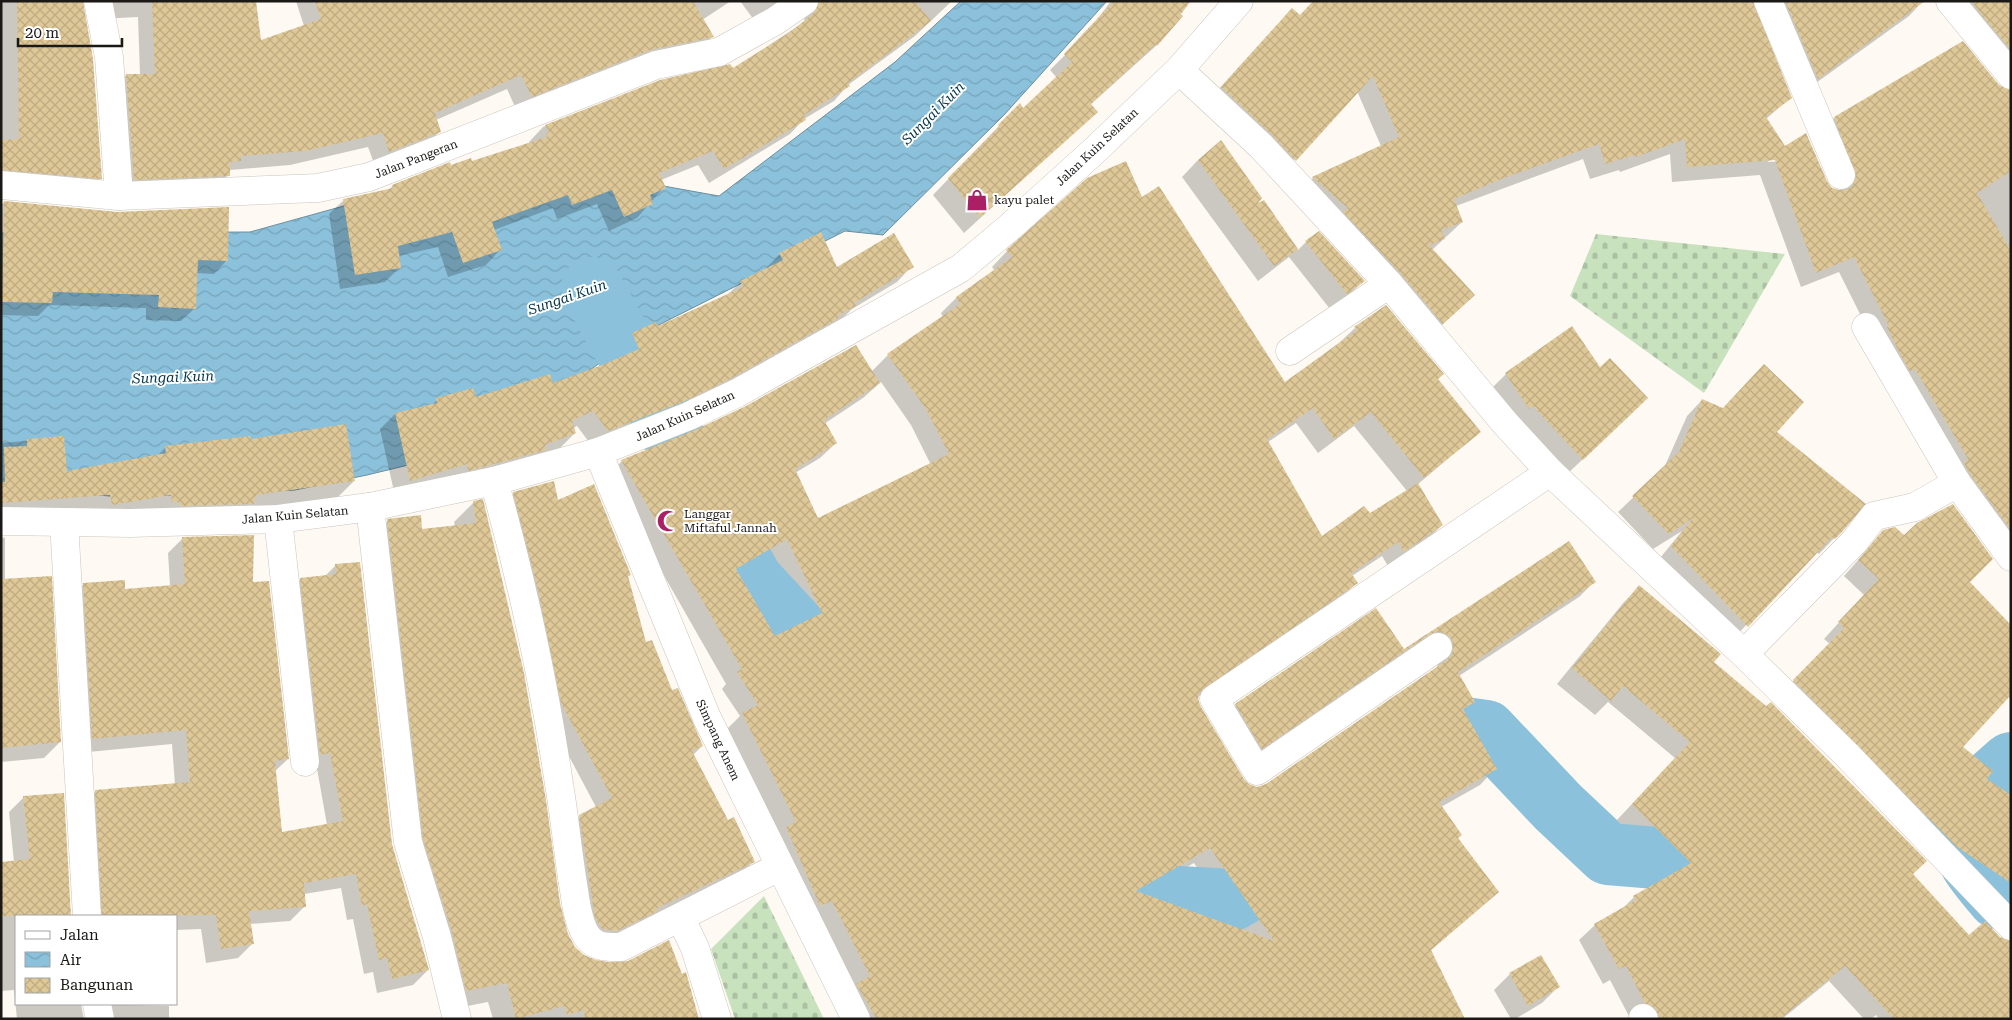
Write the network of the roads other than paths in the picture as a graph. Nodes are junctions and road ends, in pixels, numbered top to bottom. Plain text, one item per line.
1 (98, 1) edge
2 (804, 1) edge
3 (1239, 1) edge
4 (1768, 1) edge
5 (1950, 1) edge
6 (1179, 70) junction
7 (2011, 75) edge
8 (1841, 176) dead end
9 (1, 185) edge
10 (119, 196) junction
11 (1389, 284) junction
12 (1866, 327) dead end
13 (1290, 351) dead end
14 (598, 452) junction
15 (1550, 472) junction
16 (494, 481) junction
17 (1957, 483) junction
18 (370, 507) junction
19 (278, 518) junction
20 (1, 521) edge
21 (64, 522) junction
22 (2011, 557) edge
23 (1438, 647) dead end
24 (1744, 654) junction
25 (305, 762) dead end
26 (779, 866) junction
27 (87, 915) edge
28 (680, 919) junction
29 (2011, 926) edge
30 (97, 1005) edge
31 (100, 1019) edge
32 (457, 1019) edge
33 (717, 1019) edge
34 (856, 1019) edge

1 - 10 street
2 - 10 street, Jalan Pangeran
3 - 6 street, Jalan Kuin Selatan
4 - 8 street
5 - 7 street
6 - 11 street
6 - 14 street, Jalan Kuin Selatan
9 - 10 street, Jalan Pangeran
11 - 13 street
11 - 15 street
12 - 17 street
14 - 16 street, Jalan Kuin Selatan
14 - 26 street, Simpang Anem
15 - 23 street
15 - 24 street
16 - 18 street, Jalan Kuin Selatan
16 - 28 street
17 - 22 street
17 - 24 street
18 - 19 street, Jalan Kuin Selatan
18 - 32 street
19 - 21 street, Jalan Kuin Selatan
19 - 25 street
20 - 21 street, Jalan Kuin Selatan
21 - 27 street
24 - 29 street
26 - 28 street
26 - 34 street, Simpang Anem
28 - 33 street
30 - 31 street

